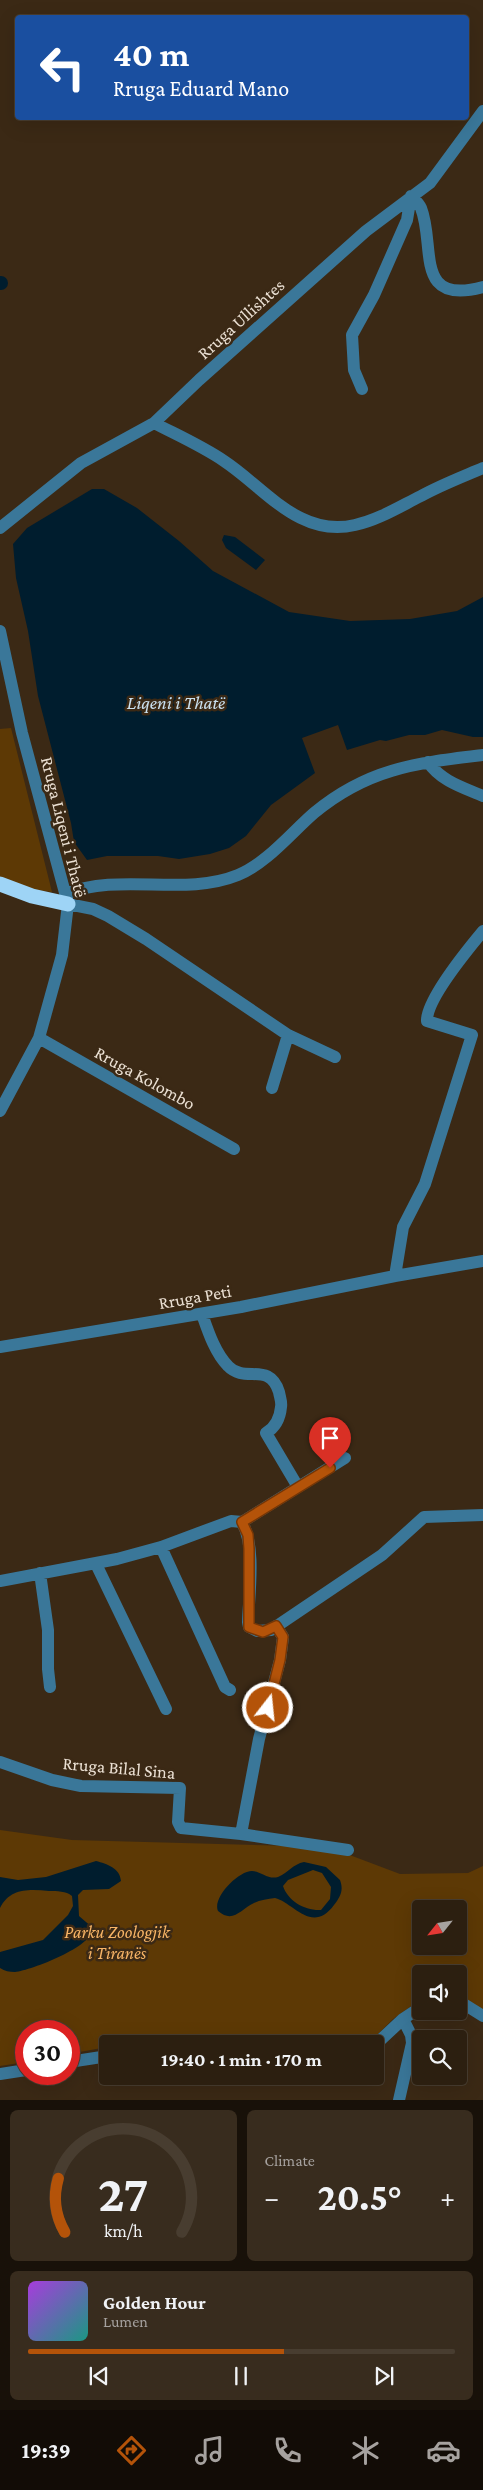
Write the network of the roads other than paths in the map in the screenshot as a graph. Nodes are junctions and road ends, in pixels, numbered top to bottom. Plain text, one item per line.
1 (483, 112) edge
2 (411, 196) junction
3 (483, 287) edge
4 (362, 389) dead end
5 (154, 423) junction
6 (483, 468) edge
7 (0, 528) edge
8 (0, 631) edge
9 (483, 755) edge
10 (428, 762) junction
11 (483, 796) edge
12 (0, 884) edge
13 (67, 899) junction
14 (483, 931) edge
15 (288, 1035) junction
16 (39, 1038) junction
17 (334, 1057) dead end
18 (272, 1088) dead end
19 (0, 1112) edge
20 (234, 1149) dead end
21 (483, 1261) edge
22 (395, 1276) junction
23 (202, 1314) junction
24 (0, 1347) edge
25 (346, 1458) dead end
26 (298, 1487) junction
27 (483, 1515) edge
28 (242, 1522) junction
29 (162, 1547) junction
30 (96, 1564) junction
31 (40, 1573) junction
32 (0, 1580) edge
33 (276, 1626) junction
34 (50, 1687) dead end
35 (230, 1690) dead end
36 (166, 1708) dead end
37 (0, 1762) edge
38 (241, 1834) junction
39 (348, 1850) dead end
40 (467, 2007) edge
41 (412, 2013) edge
42 (483, 2016) edge
43 (403, 2019) junction
44 (384, 2037) edge
45 (99, 2057) edge
46 (80, 2060) edge
47 (15, 2072) edge
48 (0, 2074) edge
49 (399, 2100) edge

1 - 2 street, Rruga Ullishtes
2 - 3 street
2 - 4 street
2 - 5 street, Rruga Ullishtes
5 - 6 street
5 - 7 street, Rruga Ullishtes
8 - 13 street, Rruga Liqeni i Thatë
9 - 10 street
10 - 11 street
10 - 13 street
12 - 13 highway
13 - 15 street
13 - 16 street, Rruga Liqeni i Thatë
14 - 22 street
15 - 17 street
15 - 18 street
16 - 19 street, Rruga Liqeni i Thatë
16 - 20 street, Rruga Kolombo
21 - 22 street, Rruga Peti
22 - 23 street, Rruga Peti
23 - 24 street, Rruga Peti
23 - 26 street
25 - 26 street
26 - 28 street
27 - 33 street
28 - 29 street
28 - 33 street
29 - 30 street
29 - 35 street
30 - 31 street
30 - 36 street
31 - 32 street
31 - 34 street
33 - 38 street
37 - 38 street, Rruga Bilal Sina
38 - 39 street, Rruga Bilal Sina
40 - 42 street
41 - 43 street
43 - 44 street
43 - 49 street
45 - 46 street
47 - 48 street

